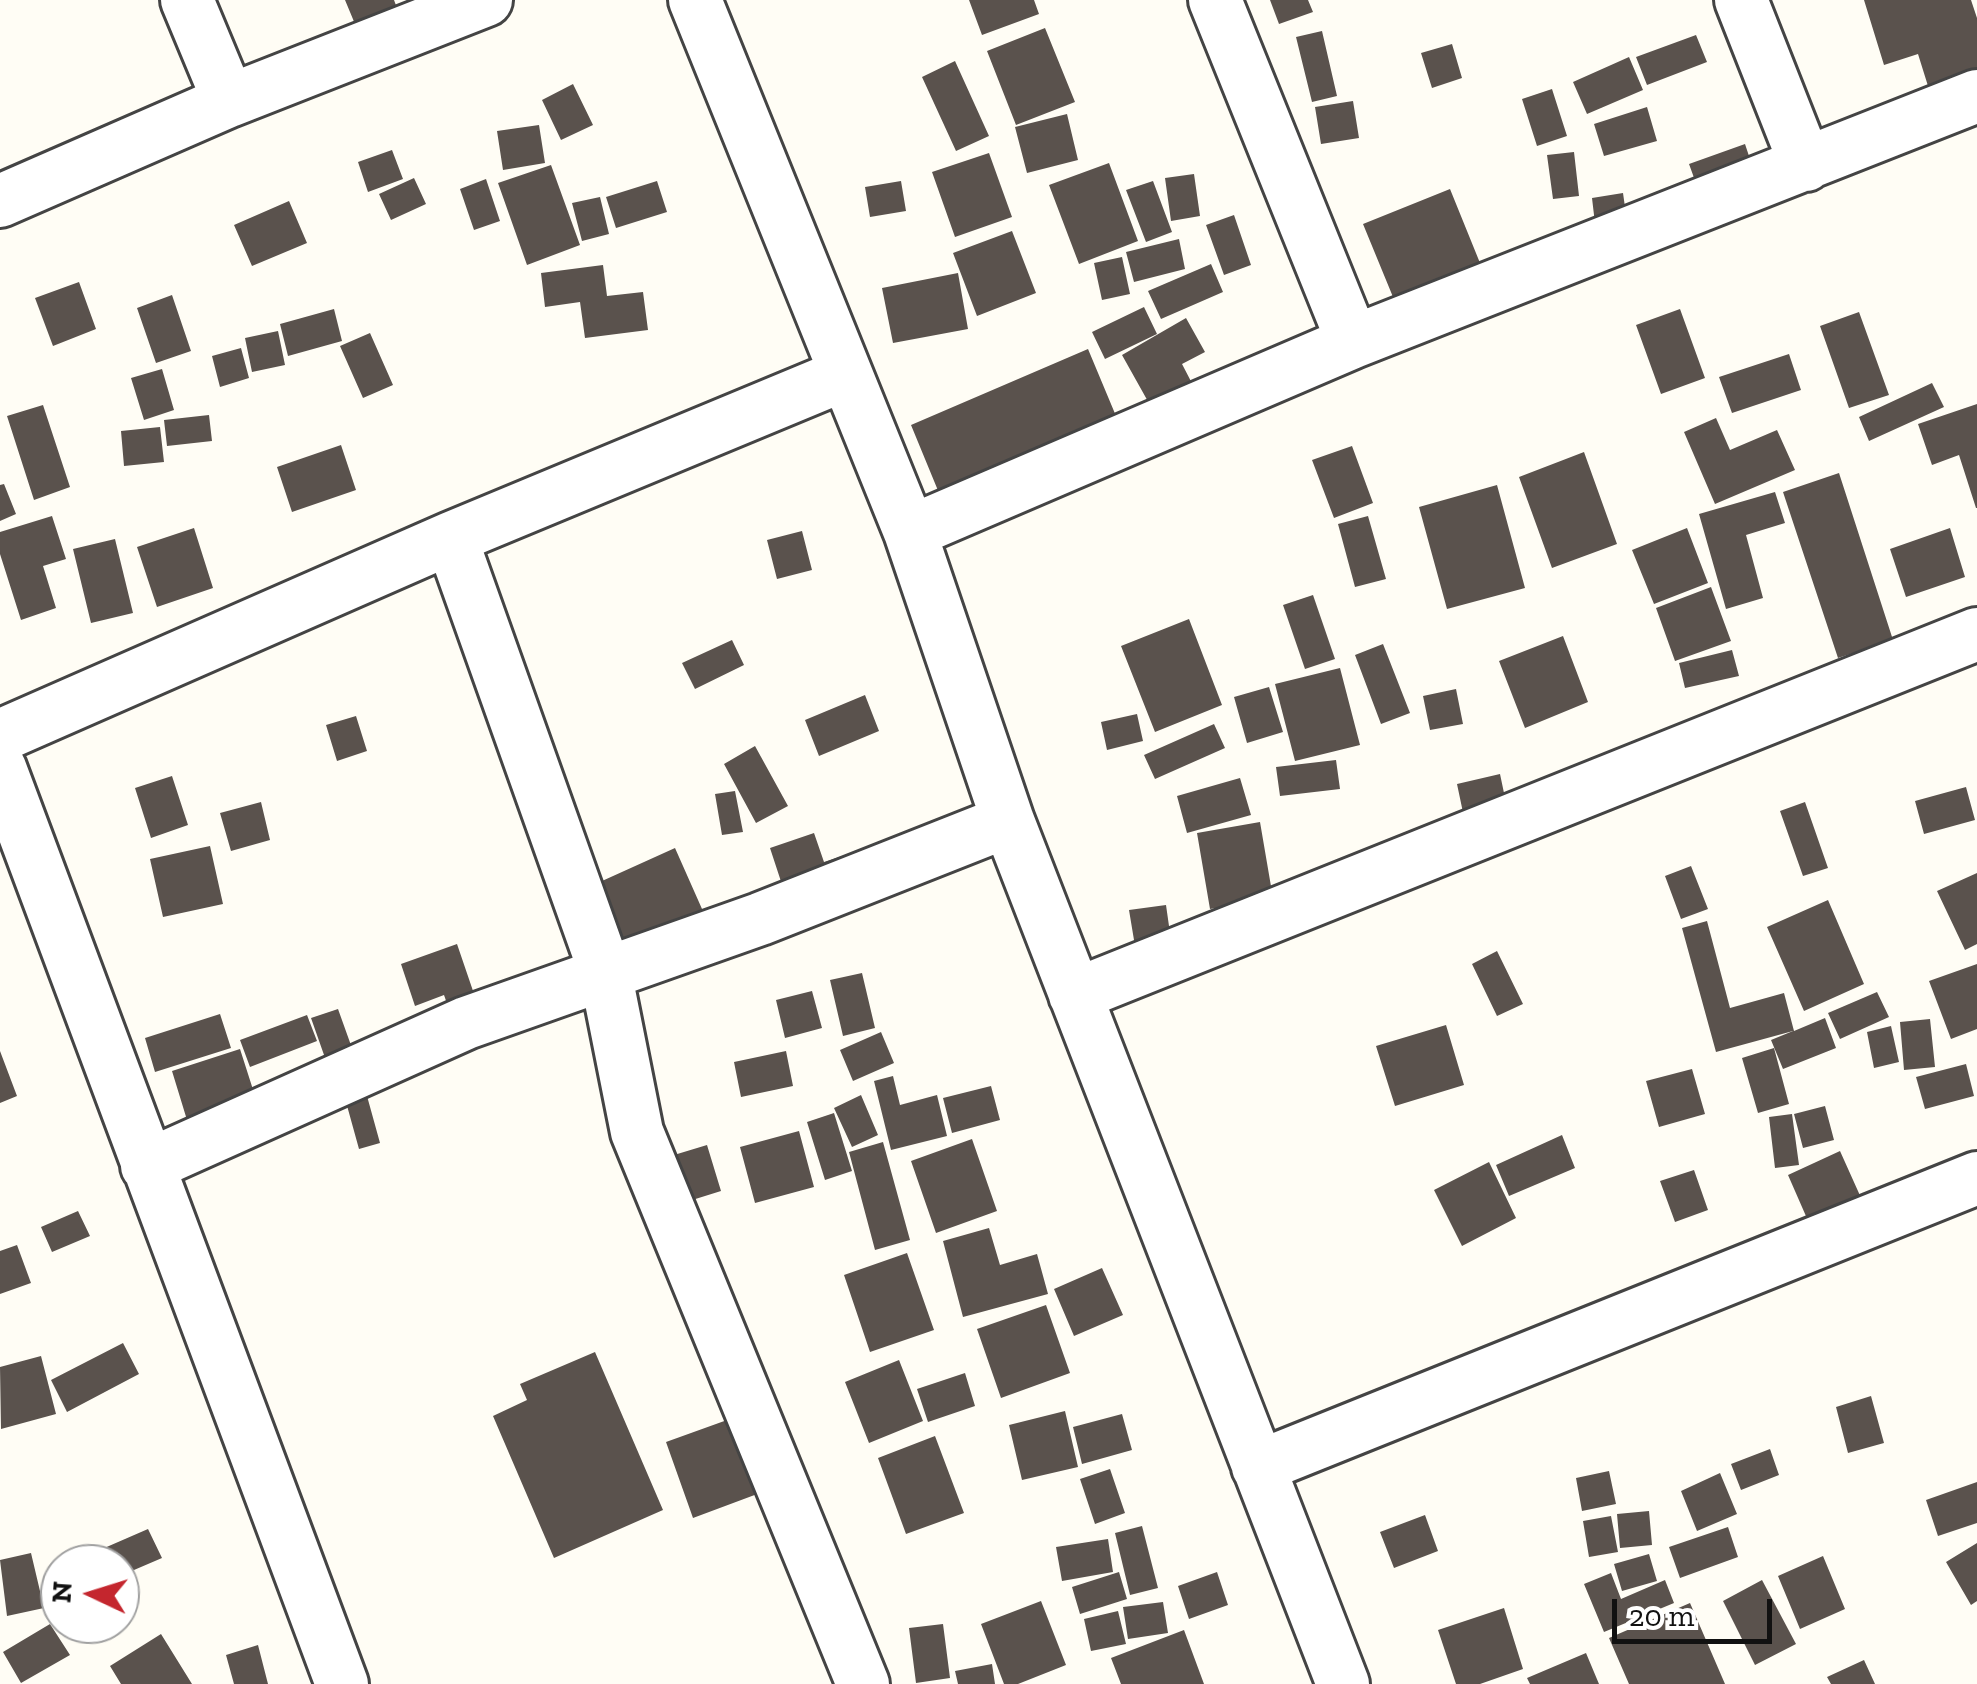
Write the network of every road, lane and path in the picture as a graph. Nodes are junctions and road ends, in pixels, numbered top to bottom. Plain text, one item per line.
1 (188, 0) edge
2 (486, 0) edge
3 (696, 0) edge
4 (1215, 0) edge
5 (1740, 0) edge
6 (1977, 96) edge
7 (229, 101) junction
8 (1806, 165) junction
9 (0, 201) edge
10 (1352, 342) junction
11 (846, 374) junction
12 (910, 532) junction
13 (451, 538) junction
14 (1977, 634) edge
15 (0, 736) edge
16 (0, 768) edge
17 (1008, 821) junction
18 (605, 971) junction
19 (1075, 995) junction
20 (147, 1166) junction
21 (1977, 1178) edge
22 (1258, 1467) junction
23 (342, 1684) edge
24 (863, 1684) edge
25 (1343, 1684) edge

1 - 7 street
2 - 7 street
3 - 11 street
4 - 10 street
5 - 8 street
6 - 8 street
7 - 9 street
8 - 10 street
10 - 12 street
11 - 12 street
11 - 13 street
12 - 17 street
13 - 15 street
13 - 18 street
14 - 19 street
16 - 20 street
17 - 18 street
17 - 19 street
18 - 20 street
18 - 24 street
19 - 22 street
20 - 23 street
21 - 22 street
22 - 25 street

